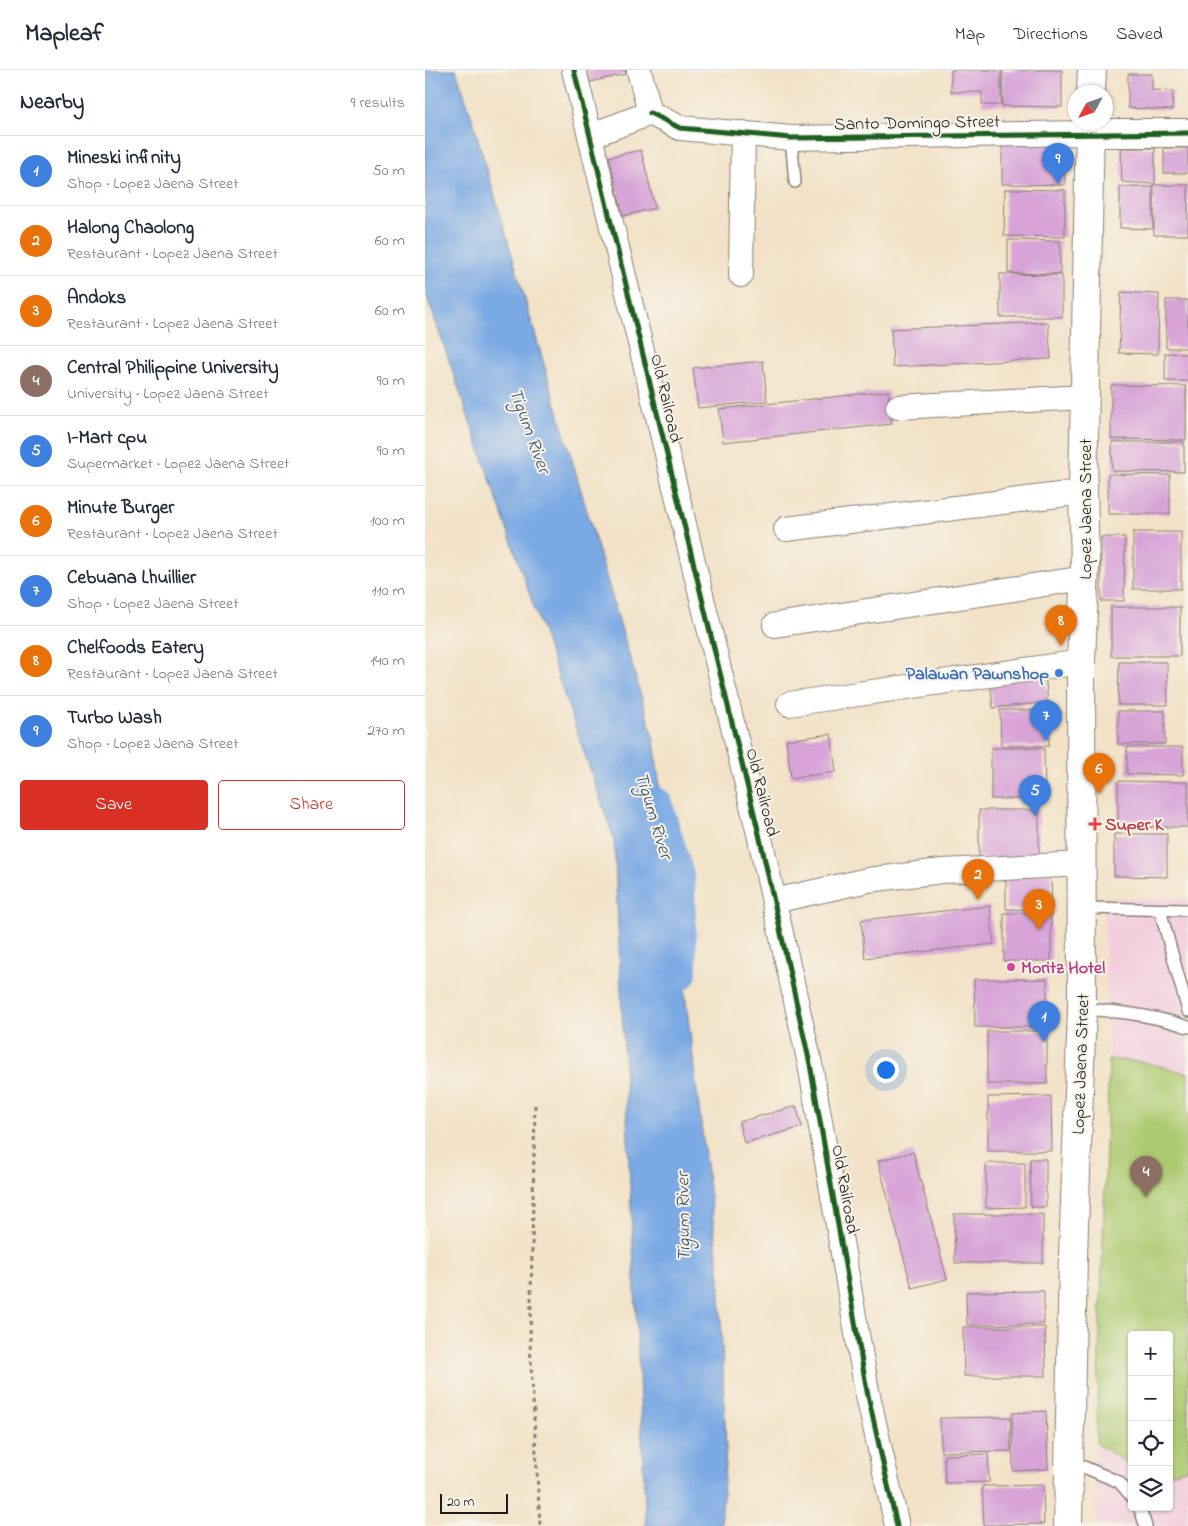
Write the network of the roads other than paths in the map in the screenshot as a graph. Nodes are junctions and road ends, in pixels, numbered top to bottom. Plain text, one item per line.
1 (574, 70) edge
2 (639, 70) edge
3 (1093, 70) edge
4 (1092, 85) edge
5 (650, 113) junction
6 (1068, 129) edge
7 (1113, 129) edge
8 (1090, 130) edge
9 (743, 133) junction
10 (1188, 133) edge
11 (590, 136) junction
12 (791, 138) junction
13 (795, 182) dead end
14 (741, 275) dead end
15 (1085, 397) junction
16 (898, 407) dead end
17 (1083, 492) junction
18 (786, 529) dead end
19 (1085, 578) junction
20 (775, 625) dead end
21 (1081, 662) junction
22 (789, 704) dead end
23 (1083, 864) junction
24 (774, 901) junction
25 (1083, 908) junction
26 (1159, 910) junction
27 (1188, 910) edge
28 (1082, 1009) junction
29 (1188, 1011) edge
30 (1188, 1027) edge
31 (1068, 1461) junction
32 (1128, 1492) edge
33 (1140, 1511) edge
34 (897, 1526) edge
35 (1068, 1526) edge
36 (1146, 1526) edge

1 - 11 street, Old Railroad
2 - 5 street
3 - 4 main road
5 - 9 street, Santo Domingo Street
5 - 11 street
6 - 12 street, Santo Domingo Street
7 - 10 main road, Santo Domingo Street
8 - 15 main road, Lopez Jaena Street
9 - 12 street, Santo Domingo Street
9 - 14 street
11 - 24 street, Old Railroad
12 - 13 lane
15 - 16 street
15 - 17 main road, Lopez Jaena Street
17 - 18 street
17 - 19 main road, Lopez Jaena Street
19 - 20 street
19 - 21 main road, Lopez Jaena Street
21 - 22 street
21 - 23 main road, Lopez Jaena Street
23 - 24 street
23 - 25 main road, Lopez Jaena Street
24 - 34 street, Old Railroad
25 - 26 lane
25 - 28 main road, Lopez Jaena Street
26 - 27 lane
26 - 29 lane
28 - 30 lane
28 - 31 main road, Lopez Jaena Street
31 - 32 lane
31 - 35 main road, Lopez Jaena Street
33 - 36 lane

